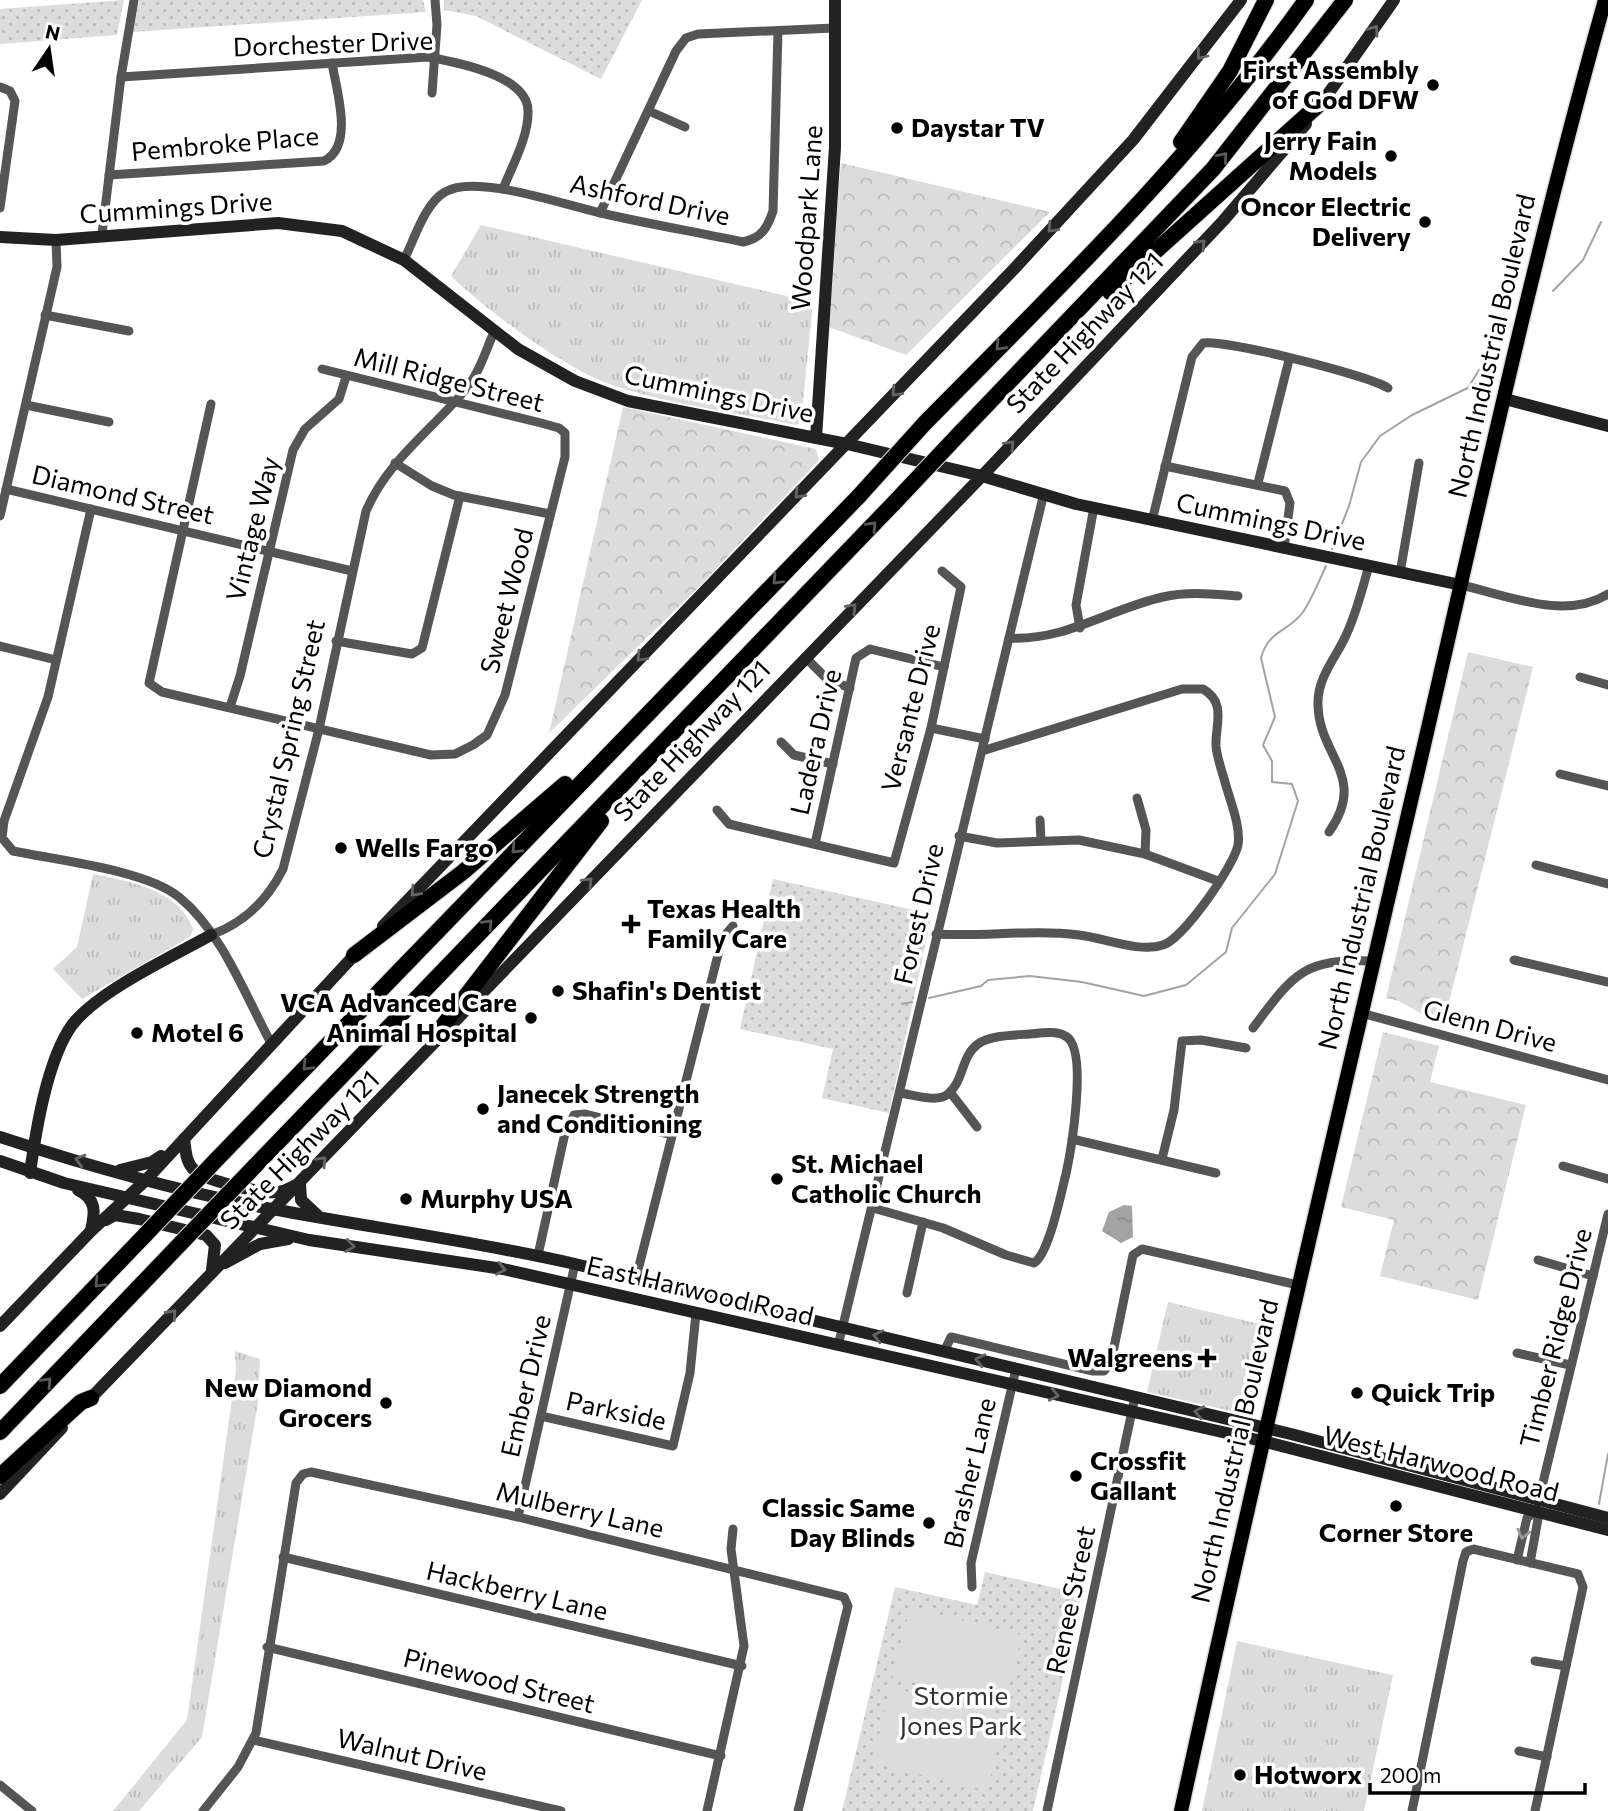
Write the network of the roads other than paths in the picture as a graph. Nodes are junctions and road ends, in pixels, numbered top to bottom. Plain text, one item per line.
1 (134, 0) edge
2 (435, 0) edge
3 (835, 0) edge
4 (1241, 0) edge
5 (1266, 0) edge
6 (1306, 0) edge
7 (1345, 0) edge
8 (1394, 0) edge
9 (1606, 10) edge
10 (834, 28) junction
11 (778, 32) junction
12 (436, 58) junction
13 (332, 62) junction
14 (121, 78) junction
15 (0, 87) edge
16 (432, 93) dead end
17 (1325, 99) junction
18 (649, 111) junction
19 (685, 127) dead end
20 (109, 174) junction
21 (503, 189) junction
22 (0, 208) edge
23 (600, 213) junction
24 (102, 234) junction
25 (0, 237) edge
26 (56, 240) junction
27 (404, 260) junction
28 (1052, 292) junction
29 (45, 315) junction
30 (495, 330) junction
31 (129, 331) dead end
32 (1058, 331) junction
33 (1289, 360) junction
34 (322, 369) dead end
35 (346, 377) junction
36 (1388, 388) dead end
37 (1505, 399) junction
38 (454, 402) junction
39 (26, 404) junction
40 (211, 404) dead end
41 (109, 422) dead end
42 (1608, 426) edge
43 (565, 433) joint
44 (816, 438) junction
45 (847, 444) junction
46 (395, 463) junction
47 (1419, 463) dead end
48 (1165, 466) junction
49 (982, 475) junction
50 (1258, 483) junction
51 (6, 489) junction
52 (1044, 493) junction
53 (460, 496) junction
54 (1094, 508) junction
55 (91, 509) junction
56 (550, 514) junction
57 (0, 516) edge
58 (1152, 521) junction
59 (182, 531) junction
60 (1284, 549) junction
61 (268, 551) junction
62 (1369, 566) junction
63 (942, 570) dead end
64 (352, 571) junction
65 (1400, 573) junction
66 (1461, 585) junction
67 (1608, 594) edge
68 (1238, 596) dead end
69 (1080, 628) junction
70 (1009, 638) junction
71 (336, 641) junction
72 (0, 646) edge
73 (805, 657) junction
74 (56, 660) junction
75 (944, 667) junction
76 (1580, 677) dead end
77 (1608, 685) edge
78 (850, 688) junction
79 (230, 707) junction
80 (931, 728) junction
81 (318, 729) junction
82 (631, 730) junction
83 (985, 739) junction
84 (781, 742) dead end
85 (982, 751) junction
86 (647, 761) junction
87 (833, 764) junction
88 (1560, 774) dead end
89 (1608, 786) edge
90 (1137, 798) dead end
91 (717, 810) dead end
92 (1040, 820) dead end
93 (1329, 832) dead end
94 (959, 836) junction
95 (1041, 840) junction
96 (815, 844) junction
97 (1145, 853) junction
98 (1536, 865) dead end
99 (1218, 881) junction
100 (1608, 884) edge
101 (733, 926) dead end
102 (936, 934) junction
103 (211, 935) junction
104 (355, 955) junction
105 (1514, 960) dead end
106 (1373, 961) junction
107 (1608, 982) edge
108 (1361, 1013) junction
109 (1253, 1028) dead end
110 (439, 1037) junction
111 (271, 1042) junction
112 (1246, 1048) dead end
113 (1608, 1080) edge
114 (950, 1092) junction
115 (901, 1093) junction
116 (977, 1127) dead end
117 (672, 1135) junction
118 (0, 1137) edge
119 (184, 1139) junction
120 (1072, 1139) junction
121 (33, 1148) junction
122 (1162, 1159) junction
123 (0, 1161) edge
124 (1563, 1166) dead end
125 (118, 1171) junction
126 (30, 1173) junction
127 (1216, 1173) dead end
128 (1608, 1179) edge
129 (146, 1180) junction
130 (64, 1183) junction
131 (300, 1183) junction
132 (126, 1198) junction
133 (873, 1208) junction
134 (273, 1209) junction
135 (1608, 1214) edge
136 (317, 1215) junction
137 (923, 1222) junction
138 (255, 1227) junction
139 (91, 1231) junction
140 (430, 1234) junction
141 (309, 1240) junction
142 (538, 1255) junction
143 (434, 1257) junction
144 (1538, 1260) dead end
145 (575, 1264) junction
146 (212, 1270) junction
147 (1593, 1276) junction
148 (636, 1278) junction
149 (571, 1284) junction
150 (1298, 1285) junction
151 (907, 1293) dead end
152 (701, 1294) junction
153 (631, 1298) junction
154 (696, 1313) junction
155 (781, 1313) junction
156 (0, 1326) edge
157 (843, 1328) junction
158 (776, 1331) junction
159 (838, 1346) junction
160 (944, 1352) junction
161 (1517, 1353) dead end
162 (1570, 1365) junction
163 (1016, 1368) junction
164 (940, 1369) junction
165 (0, 1386) edge
166 (1012, 1386) junction
167 (1135, 1397) junction
168 (91, 1398) junction
169 (1132, 1413) junction
170 (541, 1416) junction
171 (0, 1432) edge
172 (1264, 1434) junction
173 (0, 1476) edge
174 (0, 1494) edge
175 (1537, 1506) junction
176 (518, 1517) junction
177 (1608, 1518) edge
178 (733, 1529) dead end
179 (1608, 1530) edge
180 (283, 1557) junction
181 (1517, 1560) junction
182 (1531, 1563) junction
183 (734, 1568) junction
184 (972, 1587) dead end
185 (267, 1647) junction
186 (1535, 1661) dead end
187 (742, 1666) junction
188 (1566, 1666) junction
189 (253, 1740) junction
190 (1519, 1751) dead end
191 (721, 1756) junction
192 (1547, 1757) junction
193 (0, 1785) edge
194 (32, 1811) edge
195 (203, 1811) edge
196 (561, 1811) edge
197 (707, 1811) edge
198 (798, 1811) edge
199 (1047, 1811) edge
200 (1181, 1811) edge
201 (1412, 1811) edge
202 (1535, 1811) edge

1 - 14 street
2 - 12 street
3 - 10 main road, Woodpark Lane
4 -> 45 main road
5 - 28 highway
6 - 28 highway
32 -> 7 highway
17 -> 8 main road, State Highway 121
9 - 37 main road, North Industrial Boulevard
10 - 11 street
10 - 44 main road, Woodpark Lane
11 - 18 street
11 - 23 street, Ashford Drive
12 - 13 street, Dorchester Drive
12 - 16 street
12 - 21 street, Dorchester Drive
13 - 14 street, Dorchester Drive
13 - 20 street, Pembroke Place
14 - 20 street
15 - 22 street
17 - 32 highway
49 -> 17 main road, State Highway 121
18 - 19 street
18 - 23 street
20 - 24 street
21 - 23 street, Ashford Drive
21 - 27 street, Ashford Drive
24 - 26 main road, Cummings Drive
24 - 27 main road, Cummings Drive
25 - 26 main road, Cummings Drive
26 - 29 street
27 - 30 main road, Cummings Drive
28 -> 82 highway, bridge
29 - 31 street
29 - 39 street
30 - 38 street, Crystal Spring Street
30 - 44 main road, Cummings Drive
86 -> 32 highway, bridge
33 - 36 street
33 - 48 street
33 - 50 street
34 - 35 street, Mill Ridge Street
35 - 38 street, Mill Ridge Street
35 - 61 street, Vintage Way
37 - 42 main road
37 - 66 main road, North Industrial Boulevard
38 - 43 street, Mill Ridge Street
38 - 46 street, Crystal Spring Street
39 - 41 street
39 - 51 street
40 - 59 street
43 - 56 street, Sweet Wood
44 - 45 main road, Cummings Drive
45 - 49 main road, Cummings Drive
45 -> 104 main road
46 - 53 street
46 - 64 street, Crystal Spring Street
47 - 65 street
48 - 50 street
48 - 58 street
49 - 52 main road, Cummings Drive
73 -> 49 main road, State Highway 121
50 - 60 street
51 - 55 street, Diamond Street
51 - 57 street
52 - 54 main road, Cummings Drive
52 - 70 street, Forest Drive
53 - 56 street
53 - 71 street
54 - 58 main road, Cummings Drive
54 - 69 street
55 - 59 street, Diamond Street
55 - 74 street
56 - 81 street, Sweet Wood
58 - 60 main road, Cummings Drive
59 - 61 street, Diamond Street
59 - 79 street
60 - 62 main road, Cummings Drive
61 - 64 street, Diamond Street
61 - 79 street, Vintage Way
62 - 65 main road, Cummings Drive
62 - 93 street
63 - 75 street, Versante Drive
64 - 71 street, Crystal Spring Street
65 - 66 main road, Cummings Drive
66 - 67 street
66 - 106 main road, North Industrial Boulevard
68 - 69 street
69 - 70 street
70 - 83 street, Forest Drive
71 - 81 street, Crystal Spring Street
72 - 74 street
73 - 78 street
110 -> 73 main road, State Highway 121
74 - 103 street
75 - 78 street, Ladera Drive
75 - 80 street, Versante Drive
76 - 77 street
78 - 87 street, Ladera Drive
79 - 81 street
80 - 83 street
80 - 96 street, Versante Drive
81 - 103 street, Crystal Spring Street
82 - 104 highway
82 -> 165 highway, bridge
83 - 85 street, Forest Drive
84 - 87 street
85 - 94 street, Forest Drive
85 - 99 street
86 - 110 highway
171 -> 86 highway, bridge
87 - 96 street, Ladera Drive
88 - 89 street
90 - 97 street
91 - 96 street
92 - 95 street
94 - 95 street
94 - 102 street, Forest Drive
95 - 97 street
97 - 99 street
98 - 100 street
99 - 102 street
101 - 117 street
102 - 115 street, Forest Drive
103 - 111 street
103 - 121 main road, Crystal Spring Street
104 - 111 main road
105 - 107 street
106 - 108 main road, North Industrial Boulevard
106 - 109 street
108 - 113 street, Glenn Drive
108 - 150 main road, North Industrial Boulevard
131 -> 110 main road, State Highway 121
111 - 119 main road
112 - 122 street
114 - 115 street
114 - 116 street
114 - 120 street
115 - 133 street, Forest Drive
117 - 142 street
117 - 148 street
118 - 121 main road, East Harwood Road
119 - 125 main road
119 - 129 main road
119 - 131 main road
120 - 122 street
120 - 137 street
125 -> 121 main road, East Harwood Road
121 - 126 main road, Crystal Spring Street
122 - 127 street
123 - 126 main road, East Harwood Road
124 - 128 street
125 - 129 main road, East Harwood Road
126 - 130 main road, East Harwood Road
129 - 132 main road
129 - 134 main road, East Harwood Road
130 - 132 main road, East Harwood Road
130 - 139 main road
131 - 134 main road, State Highway 121
131 - 136 main road
132 - 138 main road, East Harwood Road
132 - 139 main road
133 - 137 street
133 - 157 street, Forest Drive
134 - 136 main road, East Harwood Road
134 - 138 main road, State Highway 121
135 - 147 street, Timber Ridge Drive
136 - 140 main road, East Harwood Road
137 - 151 street
138 - 141 main road, East Harwood Road
138 - 146 main road, State Highway 121
139 - 146 main road
139 - 156 main road
140 - 142 main road, East Harwood Road
140 - 143 main road
141 -> 143 main road, East Harwood Road
141 - 146 main road
142 - 145 main road, East Harwood Road
143 -> 149 main road, East Harwood Road
144 - 147 street
145 - 148 main road, East Harwood Road
145 - 149 street, Ember Drive
168 -> 146 main road, State Highway 121
147 - 162 street, Timber Ridge Drive
148 - 152 main road, East Harwood Road
148 - 153 main road
149 - 153 main road, East Harwood Road
149 - 170 street, Ember Drive
150 - 160 street
150 - 172 main road, North Industrial Boulevard
152 - 154 main road
152 - 155 main road, East Harwood Road
153 - 154 main road, East Harwood Road
154 - 158 main road, East Harwood Road
154 - 170 street, Parkside
155 - 157 main road, East Harwood Road
155 - 158 main road
157 - 159 street, Forest Drive
160 -> 157 main road, East Harwood Road
158 - 159 main road, East Harwood Road
159 - 164 main road, East Harwood Road
163 -> 160 main road, East Harwood Road
160 - 164 main road
161 - 162 street
162 - 175 street, Timber Ridge Drive
163 - 166 street, Brasher Lane
163 - 167 main road, East Harwood Road
164 - 166 main road, East Harwood Road
166 -> 169 main road, East Harwood Road
166 - 184 street, Brasher Lane
167 - 169 street, Renee Street
172 -> 167 main road, East Harwood Road
168 - 173 highway
168 - 174 main road, State Highway 121
169 - 172 main road, East Harwood Road
169 - 199 street, Renee Street
170 - 176 street, Ember Drive
172 - 175 main road, West Harwood Road
172 - 200 main road, North Industrial Boulevard
175 - 177 main road, West Harwood Road
175 - 179 main road, West Harwood Road
175 -> 181 street
175 - 182 street
176 - 180 street, Mulberry Lane
176 - 183 street, Mulberry Lane
178 - 183 street
180 - 185 street
180 - 187 street, Hackberry Lane
181 - 182 street
181 - 201 street
182 - 188 street
183 - 187 street
183 - 198 street, Mulberry Lane
185 - 189 street
185 - 191 street, Pinewood Street
186 - 188 street
187 - 191 street
188 - 192 street
189 - 195 street
189 - 196 street, Walnut Drive
190 - 192 street
191 - 197 street
192 - 202 street
193 - 194 street

